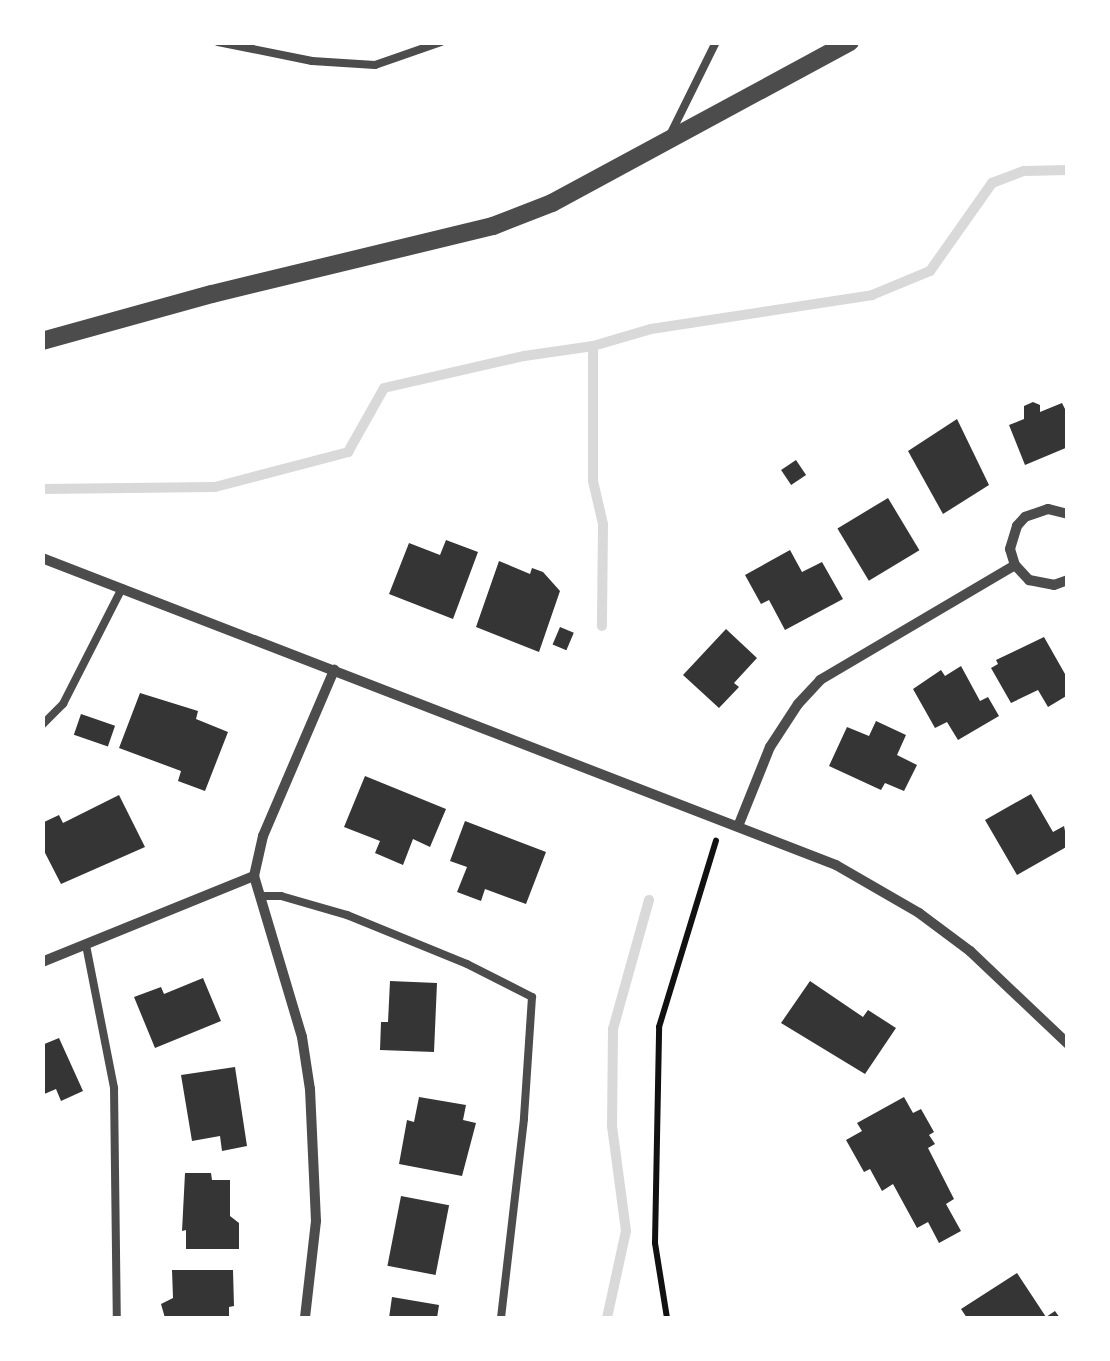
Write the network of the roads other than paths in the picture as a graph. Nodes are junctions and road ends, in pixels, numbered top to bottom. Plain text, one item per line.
1 (218, 42) edge
2 (441, 42) edge
3 (716, 42) edge
4 (850, 42) edge
5 (666, 142) junction
6 (42, 341) edge
7 (1068, 514) edge
8 (42, 558) edge
9 (1015, 565) junction
10 (1068, 580) edge
11 (122, 588) junction
12 (334, 670) junction
13 (42, 725) edge
14 (739, 824) junction
15 (254, 876) junction
16 (261, 896) junction
17 (86, 944) junction
18 (42, 962) edge
19 (1068, 1044) edge
20 (117, 1318) edge
21 (305, 1318) edge
22 (500, 1318) edge

1 - 2 lane
3 - 5 lane
4 - 5 street
5 - 6 street
7 - 9 street
8 - 11 street
9 - 10 street
9 - 14 street
11 - 12 street
11 - 13 lane
12 - 14 street
12 - 15 street
14 - 19 street
15 - 16 street
15 - 17 street
16 - 21 street
16 - 22 lane
17 - 18 street
17 - 20 lane

